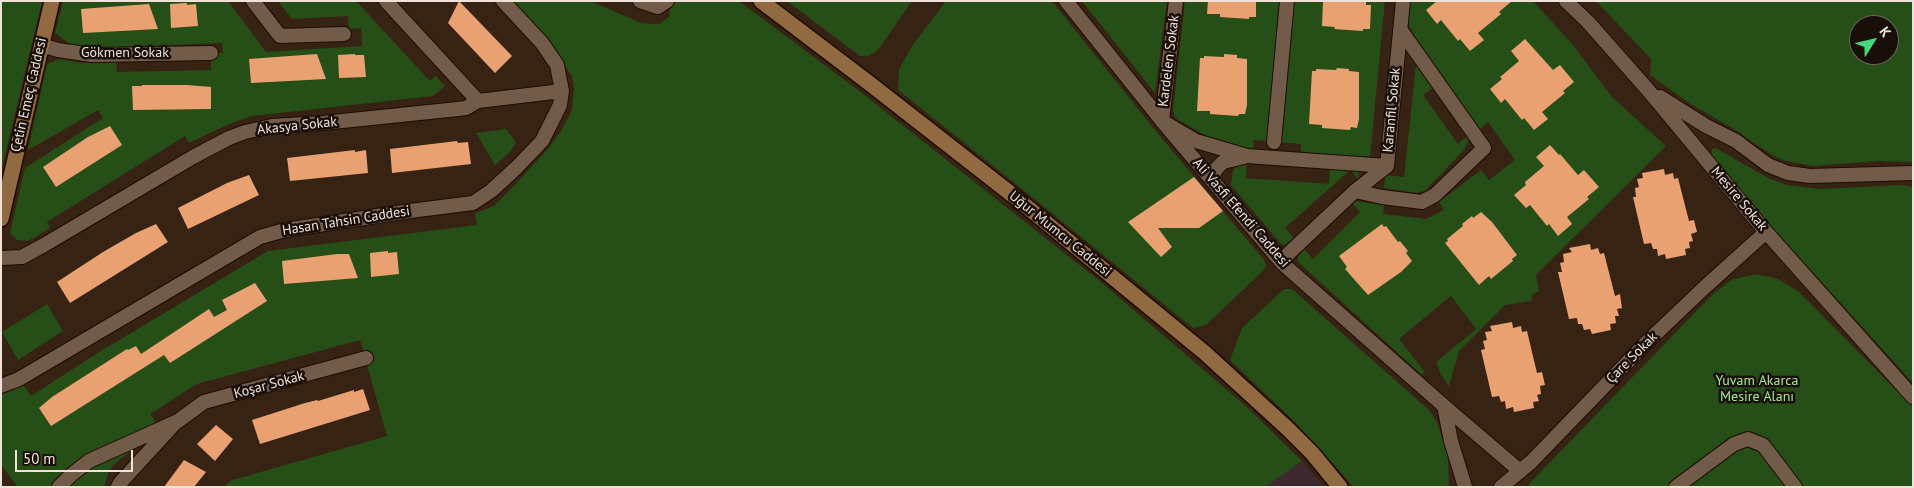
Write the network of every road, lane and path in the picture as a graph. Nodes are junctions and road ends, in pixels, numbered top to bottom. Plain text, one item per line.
1 (52, 1) edge
2 (253, 1) edge
3 (386, 1) edge
4 (503, 1) edge
5 (640, 1) edge
6 (667, 1) edge
7 (761, 1) edge
8 (1066, 1) edge
9 (1176, 1) edge
10 (1287, 1) edge
11 (1403, 1) edge
12 (1566, 1) edge
13 (1400, 29) junction
14 (344, 34) dead end
15 (41, 45) junction
16 (210, 53) dead end
17 (1648, 90) junction
18 (562, 91) junction
19 (478, 100) junction
20 (1162, 121) junction
21 (1274, 142) dead end
22 (1247, 156) junction
23 (1387, 166) junction
24 (1913, 173) edge
25 (1212, 179) junction
26 (4, 189) edge
27 (1355, 191) junction
28 (1, 219) edge
29 (1766, 232) junction
30 (1, 258) edge
31 (1282, 263) junction
32 (366, 358) dead end
33 (1, 386) edge
34 (1913, 397) edge
35 (1444, 406) junction
36 (178, 421) junction
37 (1520, 470) junction
38 (59, 487) edge
39 (118, 487) edge
40 (1340, 487) edge
41 (1465, 487) edge
42 (1501, 487) edge
43 (1676, 487) edge
44 (1794, 487) edge

1 - 15 street, Çetin Emeç Caddesi
2 - 14 street
3 - 19 street
4 - 18 street, Hasan Tahsin Caddesi
5 - 6 street
7 - 40 street, Uğur Mumcu Caddesi
8 - 20 street, Ali Vasfi Efendi Caddesi
9 - 20 street, Kardelen Sokak
10 - 21 street
11 - 13 street, Karanfil Sokak
12 - 17 street, Mesire Sokak
13 - 23 street, Karanfil Sokak
13 - 27 street
15 - 16 street, Gökmen Sokak
15 - 26 street, Çetin Emeç Caddesi
17 - 24 street
17 - 29 street, Mesire Sokak
18 - 19 street, Akasya Sokak
18 - 33 street, Hasan Tahsin Caddesi
19 - 30 street, Akasya Sokak
20 - 22 street
20 - 25 street, Ali Vasfi Efendi Caddesi
22 - 23 street
22 - 25 street
23 - 27 street, Karanfil Sokak
25 - 31 street, Ali Vasfi Efendi Caddesi
26 - 28 street, Çetin Emeç Caddesi
27 - 31 street, Karanfil Sokak
29 - 34 street, Mesire Sokak
29 - 37 street, Çare Sokak
31 - 35 street, Ali Vasfi Efendi Caddesi
32 - 36 street, Koşar Sokak
35 - 37 street, Ali Vasfi Efendi Caddesi
35 - 41 street
36 - 38 street, Koşar Sokak
36 - 39 street, Koşar Sokak
37 - 42 street, Çare Sokak
43 - 44 street

